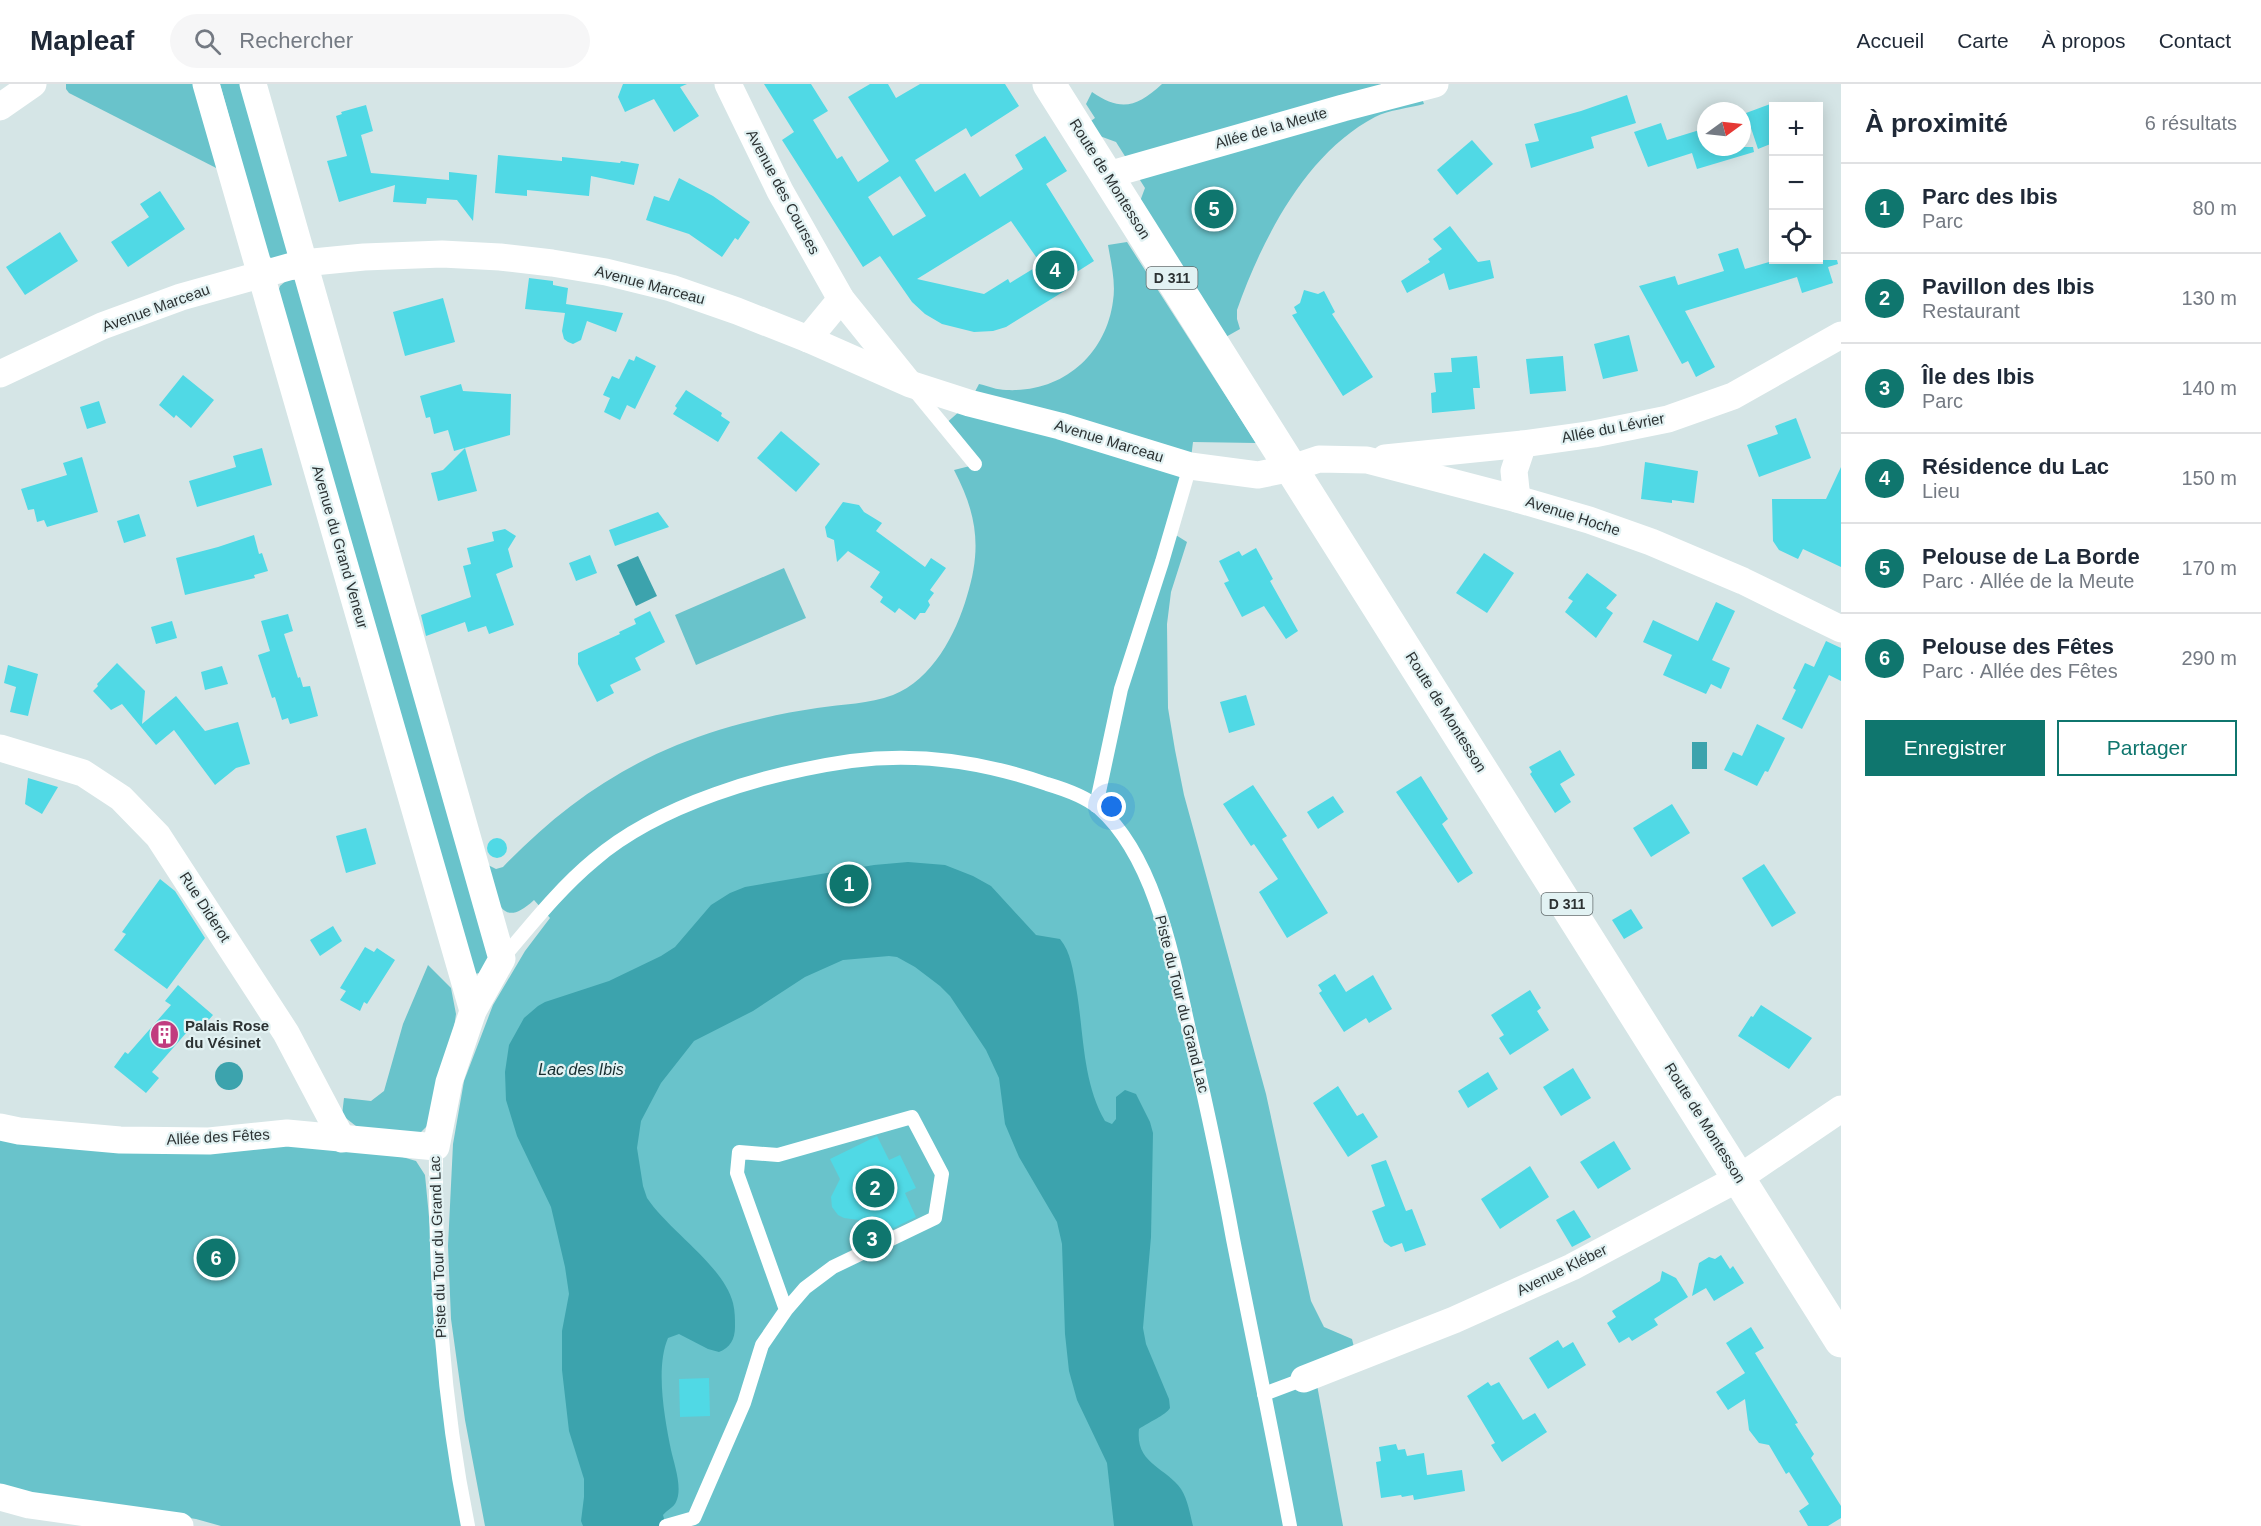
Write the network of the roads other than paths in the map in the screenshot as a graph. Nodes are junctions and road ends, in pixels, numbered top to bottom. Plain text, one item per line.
1 (33, 84) edge
2 (206, 84) edge
3 (253, 84) edge
4 (728, 84) edge
5 (1050, 84) edge
6 (1435, 84) edge
7 (0, 107) edge
8 (1108, 176) junction
9 (303, 263) junction
10 (260, 273) junction
11 (841, 299) junction
12 (1841, 335) edge
13 (808, 339) junction
14 (0, 374) edge
15 (910, 384) junction
16 (1523, 444) junction
17 (1367, 460) junction
18 (975, 464) dead end
19 (1190, 466) junction
20 (1292, 468) junction
21 (1517, 499) junction
22 (1841, 629) edge
23 (0, 748) edge
24 (1096, 806) junction
25 (502, 959) junction
26 (473, 1011) junction
27 (1841, 1109) edge
28 (0, 1127) edge
29 (342, 1139) junction
30 (436, 1147) junction
31 (1739, 1178) junction
32 (786, 1310) junction
33 (1841, 1341) edge
34 (1304, 1378) joint
35 (1264, 1394) junction
36 (0, 1497) edge
37 (669, 1525) edge
38 (180, 1526) edge
39 (468, 1526) edge
40 (1290, 1526) edge

1 - 7 street
2 - 10 street, Avenue du Grand Veneur
3 - 9 street
4 - 11 street, Avenue des Courses
5 - 8 main road, Route de Montesson / D 311
6 - 8 street, Allée de la Meute
8 - 20 main road, Route de Montesson / D 311
9 - 10 street, Avenue Marceau
9 - 13 street, Avenue Marceau
9 - 25 street
10 - 14 street, Avenue Marceau
10 - 26 street, Avenue du Grand Veneur
11 - 13 street
11 - 15 street, Avenue des Courses
12 - 16 street, Allée du Lévrier
13 - 15 street, Avenue Marceau
15 - 18 lane, Avenue des Courses
15 - 19 street, Avenue Marceau
16 - 17 street, Allée du Lévrier
16 - 21 street
17 - 20 street, Avenue Hoche
17 - 21 street, Avenue Hoche
19 - 20 street, Avenue Marceau
19 - 24 lane
20 - 31 main road, Route de Montesson / D 311
21 - 22 street, Avenue Hoche
23 - 29 street, Rue Diderot
24 - 25 lane, Piste du Tour du Grand Lac
24 - 35 lane, Piste du Tour du Grand Lac
25 - 26 street, Piste du Tour du Grand Lac
26 - 30 street, Piste du Tour du Grand Lac
27 - 31 street, Avenue Kléber
28 - 29 street, Allée des Fêtes
29 - 30 street, Allée des Fêtes
30 - 39 lane, Piste du Tour du Grand Lac
31 - 33 main road, Route de Montesson / D 311
31 - 34 street, Avenue Kléber
32 - 32 lane
32 - 37 lane
34 - 35 lane, Avenue Kléber
35 - 40 lane, Piste du Tour du Grand Lac
36 - 38 street

